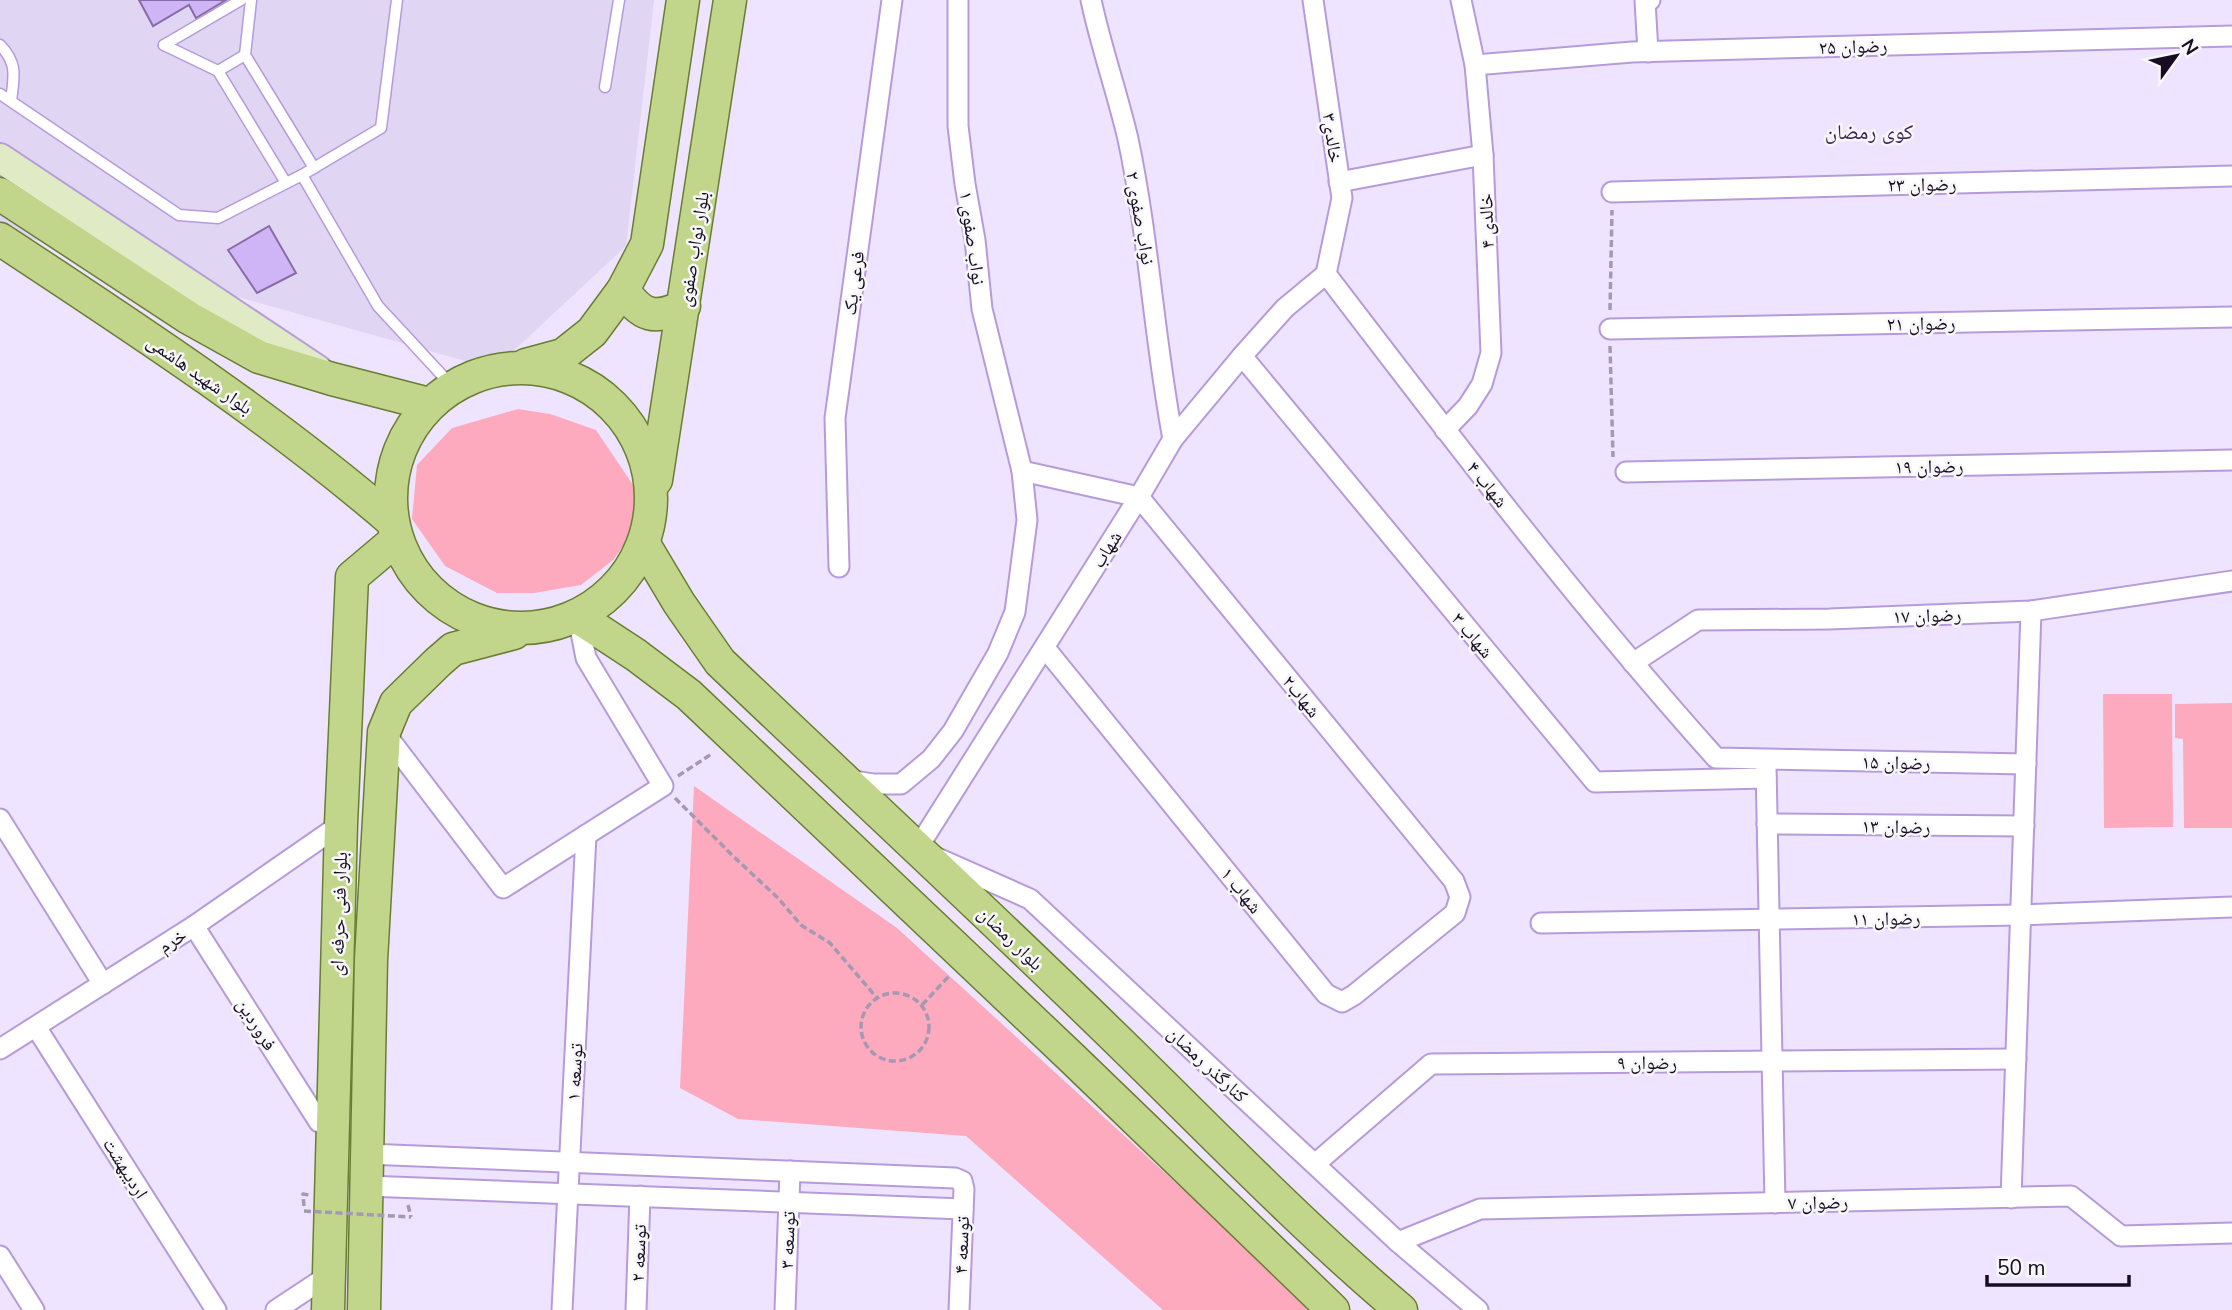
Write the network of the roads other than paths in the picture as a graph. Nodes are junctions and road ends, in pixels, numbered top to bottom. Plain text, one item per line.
1 (241, 0) edge
2 (251, 0) edge
3 (397, 0) edge
4 (619, 0) edge
5 (683, 0) edge
6 (730, 0) edge
7 (892, 0) edge
8 (958, 0) edge
9 (1091, 0) edge
10 (1312, 0) edge
11 (1461, 0) edge
12 (1650, 0) edge
13 (2232, 36) edge
14 (0, 45) edge
15 (1648, 52) junction
16 (245, 55) junction
17 (1475, 65) junction
18 (218, 71) junction
19 (605, 87) dead end
20 (0, 94) edge
21 (12, 101) junction
22 (1483, 155) junction
23 (0, 158) edge
24 (314, 168) junction
25 (302, 175) junction
26 (2232, 176) edge
27 (1339, 182) junction
28 (286, 183) junction
29 (1612, 192) road end
30 (0, 194) edge
31 (0, 239) edge
32 (1326, 274) junction
33 (623, 290) junction
34 (684, 306) junction
35 (2232, 317) edge
36 (1610, 329) road end
37 (1242, 356) junction
38 (523, 366) junction
39 (332, 379) junction
40 (441, 395) junction
41 (1445, 430) junction
42 (1173, 439) junction
43 (2232, 460) edge
44 (1022, 471) junction
45 (1626, 472) road end
46 (1139, 497) junction
47 (653, 498) junction
48 (395, 530) junction
49 (645, 546) junction
50 (839, 567) dead end
51 (2232, 581) edge
52 (2031, 611) junction
53 (578, 617) junction
54 (525, 630) junction
55 (1045, 648) junction
56 (1633, 663) junction
57 (384, 732) junction
58 (2026, 765) junction
59 (1766, 769) junction
60 (843, 779) junction
61 (0, 819) edge
62 (341, 824) junction
63 (1767, 824) junction
64 (2024, 826) junction
65 (586, 835) junction
66 (917, 849) junction
67 (1460, 897) joint
68 (2232, 907) edge
69 (2021, 915) junction
70 (1769, 920) junction
71 (1541, 923) dead end
72 (194, 926) junction
73 (103, 984) junction
74 (36, 1027) junction
75 (1104, 1027) junction
76 (0, 1049) edge
77 (1073, 1059) junction
78 (2016, 1059) junction
79 (1772, 1061) junction
80 (319, 1122) dead end
81 (367, 1154) junction
82 (569, 1162) junction
83 (1315, 1164) junction
84 (790, 1171) junction
85 (367, 1186) junction
86 (568, 1193) junction
87 (640, 1196) junction
88 (2011, 1198) junction
89 (789, 1202) junction
90 (1775, 1203) junction
91 (963, 1209) junction
92 (2232, 1233) edge
93 (1398, 1242) junction
94 (0, 1256) edge
95 (329, 1275) junction
96 (34, 1310) edge
97 (216, 1310) edge
98 (276, 1310) edge
99 (328, 1310) edge
100 (364, 1310) edge
101 (562, 1310) edge
102 (636, 1310) edge
103 (785, 1310) edge
104 (959, 1310) edge
105 (1333, 1310) edge
106 (1401, 1310) edge
107 (1478, 1310) edge

1 - 18 lane
2 - 16 lane
3 - 24 lane
4 - 19 lane
5 - 33 main road
6 - 34 main road, بلوار نواب صفوی
7 - 50 street, فرعی یک
8 - 44 street, نواب صفوی ۱
9 - 42 street, نواب صفوی ۲
10 - 27 street, خالدی۳
11 - 17 street, خالدی ۴
12 - 15 street
13 - 15 street, رضوان ۲۵
14 - 21 lane
15 - 17 street, رضوان ۲۵
16 - 18 lane
16 - 24 lane
17 - 22 street, خالدی ۴
18 - 28 lane
20 - 21 lane
21 - 28 lane
22 - 27 street
22 - 41 street, خالدی ۴
23 - 39 street
24 - 25 lane
25 - 28 lane
25 - 40 lane
26 - 29 street, رضوان ۲۳
27 - 32 street, خالدی۳
30 - 39 main road, بلوار شهید هاشمی
31 - 48 main road, بلوار شهید هاشمی
32 - 37 street, شهاب
32 - 41 street, شهاب ۴
33 - 34 main road
33 - 38 main road
34 - 47 main road, بلوار نواب صفوی
35 - 36 street, رضوان ۲۱
37 - 42 street, شهاب
37 - 59 street, شهاب ۳
38 - 40 main road
38 - 47 main road
39 - 40 main road, بلوار شهید هاشمی
40 - 48 main road
41 - 56 street, شهاب ۴
42 - 46 street, شهاب
43 - 45 street, رضوان ۱۹
44 - 46 street
44 - 60 street, نواب صفوی ۱
46 - 55 street, شهاب
46 - 67 street, شهاب۲
47 - 49 main road, بلوار نواب صفوی
48 - 54 main road
48 - 62 main road, بلوار فنی حرفه ای
49 - 53 main road
49 - 60 main road, بلوار رمضان
51 - 52 street, رضوان ۱۷
52 - 56 street, رضوان ۱۷
52 - 58 street
53 - 54 main road, بلوار فنی حرفه ای
53 - 65 street
53 - 77 main road
54 - 57 main road, بلوار فنی حرفه ای
55 - 66 street, شهاب
55 - 67 street, شهاب ۱
56 - 59 street, شهاب ۴
57 - 65 street
57 - 81 main road, بلوار فنی حرفه ای
58 - 59 street, رضوان ۱۵
58 - 64 street
59 - 63 street
60 - 66 main road, بلوار رمضان
61 - 73 street
62 - 72 street, خرم
62 - 95 main road, بلوار فنی حرفه ای
63 - 64 street, رضوان ۱۳
63 - 70 street
64 - 69 street
65 - 82 street, توسعه ۱
66 - 75 main road, بلوار رمضان
66 - 83 street, کنارگذر رمضان
68 - 69 street, رضوان ۱۱
69 - 70 street, رضوان ۱۱
69 - 78 street
70 - 71 street, رضوان ۱۱
70 - 79 street
72 - 73 street, خرم
72 - 80 street, فروردین
73 - 74 street, خرم
74 - 76 street, خرم
74 - 97 street, اردیبهشت
75 - 77 main road
75 - 106 main road, بلوار رمضان
77 - 105 main road
78 - 79 street, رضوان ۹
78 - 88 street
79 - 83 street, رضوان ۹
79 - 90 street
81 - 82 street
81 - 85 main road, بلوار فنی حرفه ای
82 - 84 street
82 - 86 street, توسعه ۱
83 - 93 street, کنارگذر رمضان
84 - 89 street, توسعه ۳
84 - 91 street, توسعه ۴
85 - 86 street
85 - 100 main road, بلوار فنی حرفه ای
86 - 87 street
86 - 101 street, توسعه ۱
87 - 89 street
87 - 102 street, توسعه ۲
88 - 90 street, رضوان ۷
88 - 92 street, رضوان ۷
89 - 91 street
89 - 103 street, توسعه ۳
90 - 93 street, رضوان ۷
91 - 104 street, توسعه ۴
93 - 107 street, کنارگذر رمضان
94 - 96 street
95 - 98 street
95 - 99 main road, بلوار فنی حرفه ای

